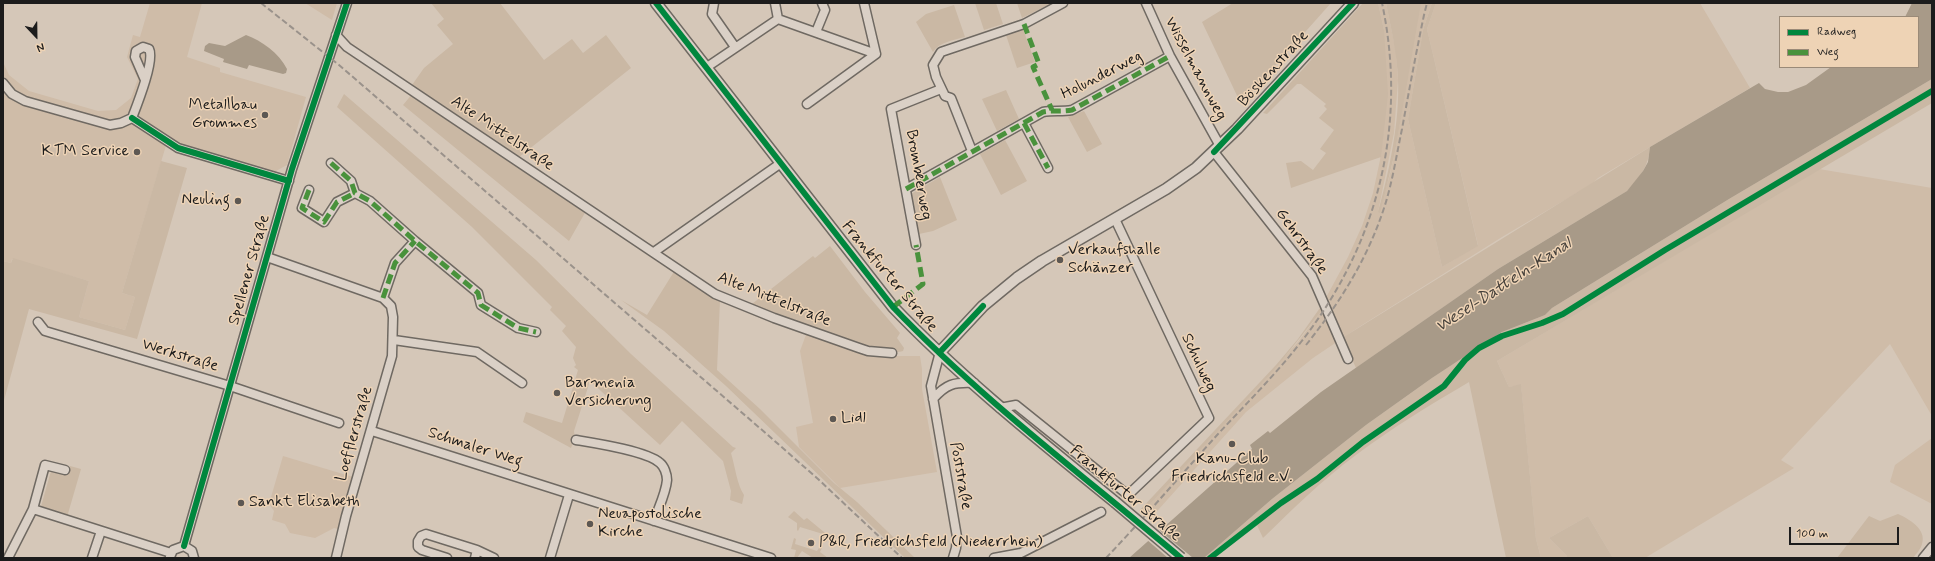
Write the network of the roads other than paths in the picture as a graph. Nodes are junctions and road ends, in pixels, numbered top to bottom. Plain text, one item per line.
1 (347, 3) edge
2 (656, 3) edge
3 (714, 3) edge
4 (775, 3) edge
5 (822, 3) edge
6 (864, 3) edge
7 (1063, 3) edge
8 (1146, 3) edge
9 (1353, 3) edge
10 (778, 19) junction
11 (816, 32) junction
12 (336, 35) junction
13 (735, 47) junction
14 (876, 54) junction
15 (1170, 56) junction
16 (707, 67) junction
17 (145, 80) dead end
18 (3, 83) edge
19 (941, 89) junction
20 (807, 104) dead end
21 (132, 118) junction
22 (1024, 123) junction
23 (1217, 149) junction
24 (972, 151) junction
25 (781, 163) junction
26 (331, 164) dead end
27 (1048, 168) dead end
28 (289, 182) junction
29 (906, 189) junction
30 (309, 190) dead end
31 (355, 193) junction
32 (1115, 219) junction
33 (415, 241) junction
34 (916, 245) dead end
35 (654, 252) junction
36 (267, 256) junction
37 (383, 298) junction
38 (38, 322) dead end
39 (536, 332) dead end
40 (394, 340) junction
41 (940, 352) junction
42 (892, 353) dead end
43 (1348, 359) dead end
44 (522, 383) dead end
45 (974, 383) junction
46 (230, 386) junction
47 (933, 399) junction
48 (1000, 408) junction
49 (339, 423) dead end
50 (372, 430) junction
51 (576, 440) dead end
52 (65, 470) dead end
53 (570, 495) junction
54 (1128, 495) joint
55 (33, 509) junction
56 (1101, 512) dead end
57 (654, 521) junction
58 (100, 531) junction
59 (184, 546) junction
60 (1932, 547) edge
61 (476, 554) edge
62 (171, 556) edge
63 (8, 558) edge
64 (92, 558) edge
65 (194, 558) edge
66 (336, 558) edge
67 (447, 558) edge
68 (494, 558) edge
69 (550, 558) edge
70 (770, 558) edge
71 (953, 558) edge
72 (994, 558) edge
73 (1181, 558) edge
74 (1923, 558) edge

1 - 12 street, Spellener Straße
2 - 16 main road, Frankfurter Straße
3 - 13 street
4 - 10 street
5 - 11 street
6 - 14 street
7 - 19 street
8 - 15 street, Wisselmannweg
9 - 23 main road, Böskenstraße
10 - 11 street
10 - 13 street
11 - 14 street
12 - 28 street, Spellener Straße
12 - 35 street, Alte Mittelstraße
13 - 16 street
14 - 20 street
15 - 22 street, Holunderweg
15 - 23 street, Wisselmannweg
16 - 25 main road, Frankfurter Straße
17 - 21 street
18 - 21 street
19 - 24 street
19 - 29 street, Brombeerweg
21 - 28 street
22 - 24 street, Holunderweg
22 - 27 street
23 - 32 main road, Böskenstraße
23 - 43 street, Gehrstraße
24 - 29 street, Holunderweg
25 - 35 street
25 - 41 main road, Frankfurter Straße
26 - 31 street
28 - 36 street, Spellener Straße
29 - 34 street, Brombeerweg
30 - 31 street
31 - 33 street
32 - 41 main road, Böskenstraße
32 - 54 street, Schulweg
33 - 37 street
33 - 39 street
35 - 42 street, Alte Mittelstraße
36 - 37 street
36 - 46 street, Spellener Straße
37 - 40 street, Loefflerstraße
38 - 46 street, Werkstraße
40 - 44 street
40 - 50 street, Loefflerstraße
41 - 45 main road, Frankfurter Straße
41 - 47 street, Poststraße
45 - 47 street
45 - 48 main road, Frankfurter Straße
46 - 49 street, Werkstraße
46 - 59 street, Spellener Straße
47 - 71 street, Poststraße
48 - 54 street, Frankfurter Straße
48 - 73 main road, Frankfurter Straße, bridge
50 - 53 street, Schmaler Weg
50 - 66 street, Loefflerstraße
51 - 57 street
52 - 55 street
53 - 57 street, Schmaler Weg
53 - 69 street
55 - 58 street
55 - 63 street
56 - 72 street
57 - 70 street, Schmaler Weg
58 - 62 street
58 - 64 street
59 - 62 street
59 - 65 street
60 - 74 street
61 - 67 street
61 - 68 street

